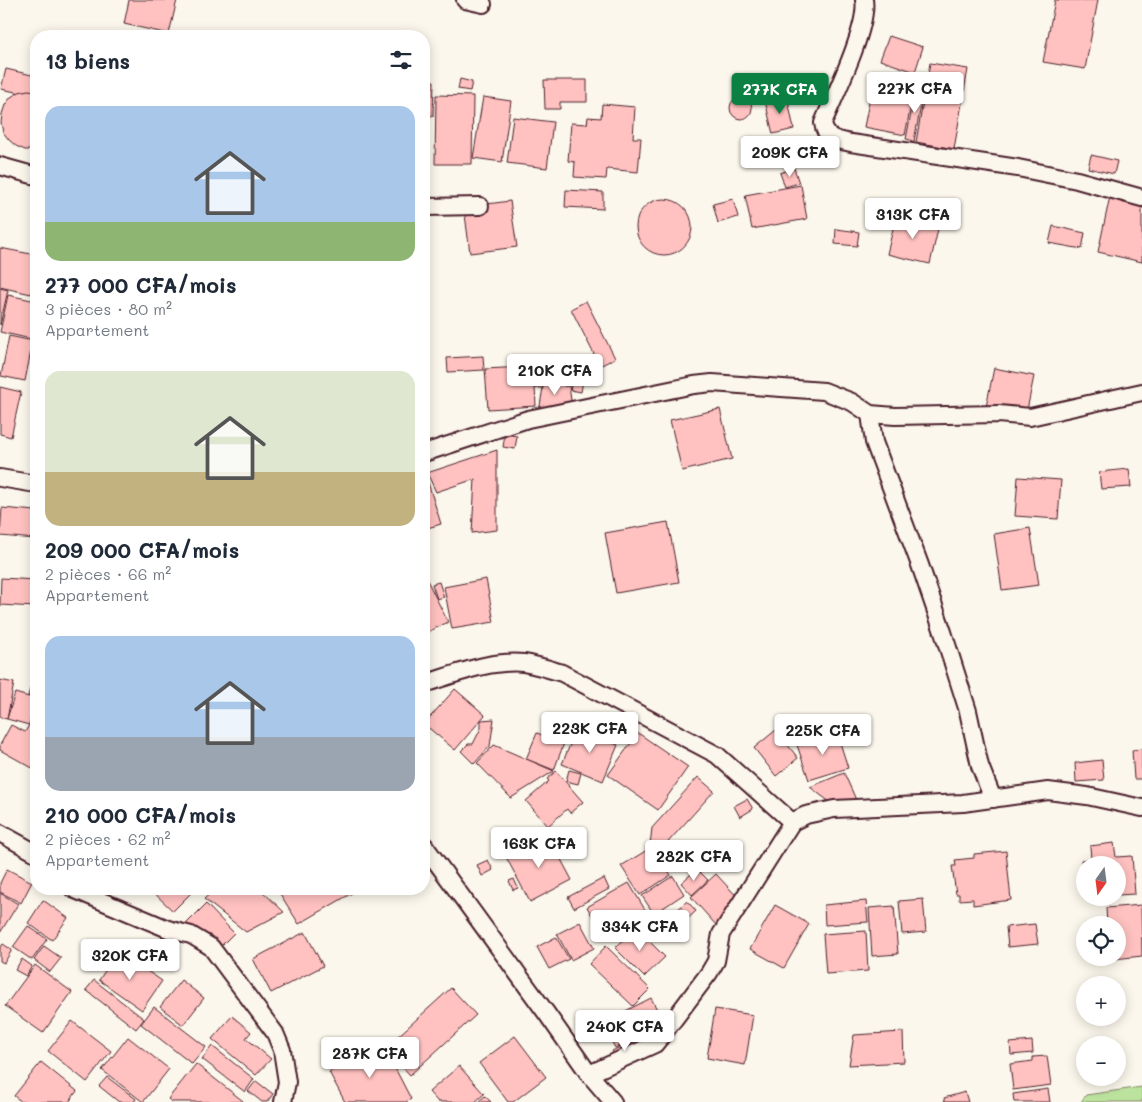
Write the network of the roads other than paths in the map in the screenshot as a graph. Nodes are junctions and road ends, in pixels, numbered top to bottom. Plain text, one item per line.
1 (465, 0) edge
2 (864, 0) edge
3 (483, 4) dead end
4 (0, 166) edge
5 (30, 174) edge
6 (1142, 198) edge
7 (480, 206) dead end
8 (430, 207) edge
9 (1142, 392) edge
10 (870, 414) junction
11 (430, 451) edge
12 (0, 478) edge
13 (30, 483) edge
14 (430, 682) edge
15 (992, 799) junction
16 (1142, 808) edge
17 (792, 822) junction
18 (0, 833) edge
19 (30, 850) edge
20 (430, 853) edge
21 (87, 895) edge
22 (589, 1074) junction
23 (283, 1102) edge
24 (613, 1102) edge

1 - 3 street
2 - 6 street
4 - 5 street
7 - 8 street
9 - 10 street
10 - 11 street
10 - 15 street
12 - 13 street
14 - 17 street
15 - 16 street
15 - 17 street
17 - 22 street
18 - 19 street
20 - 22 street
21 - 23 street
22 - 24 street

